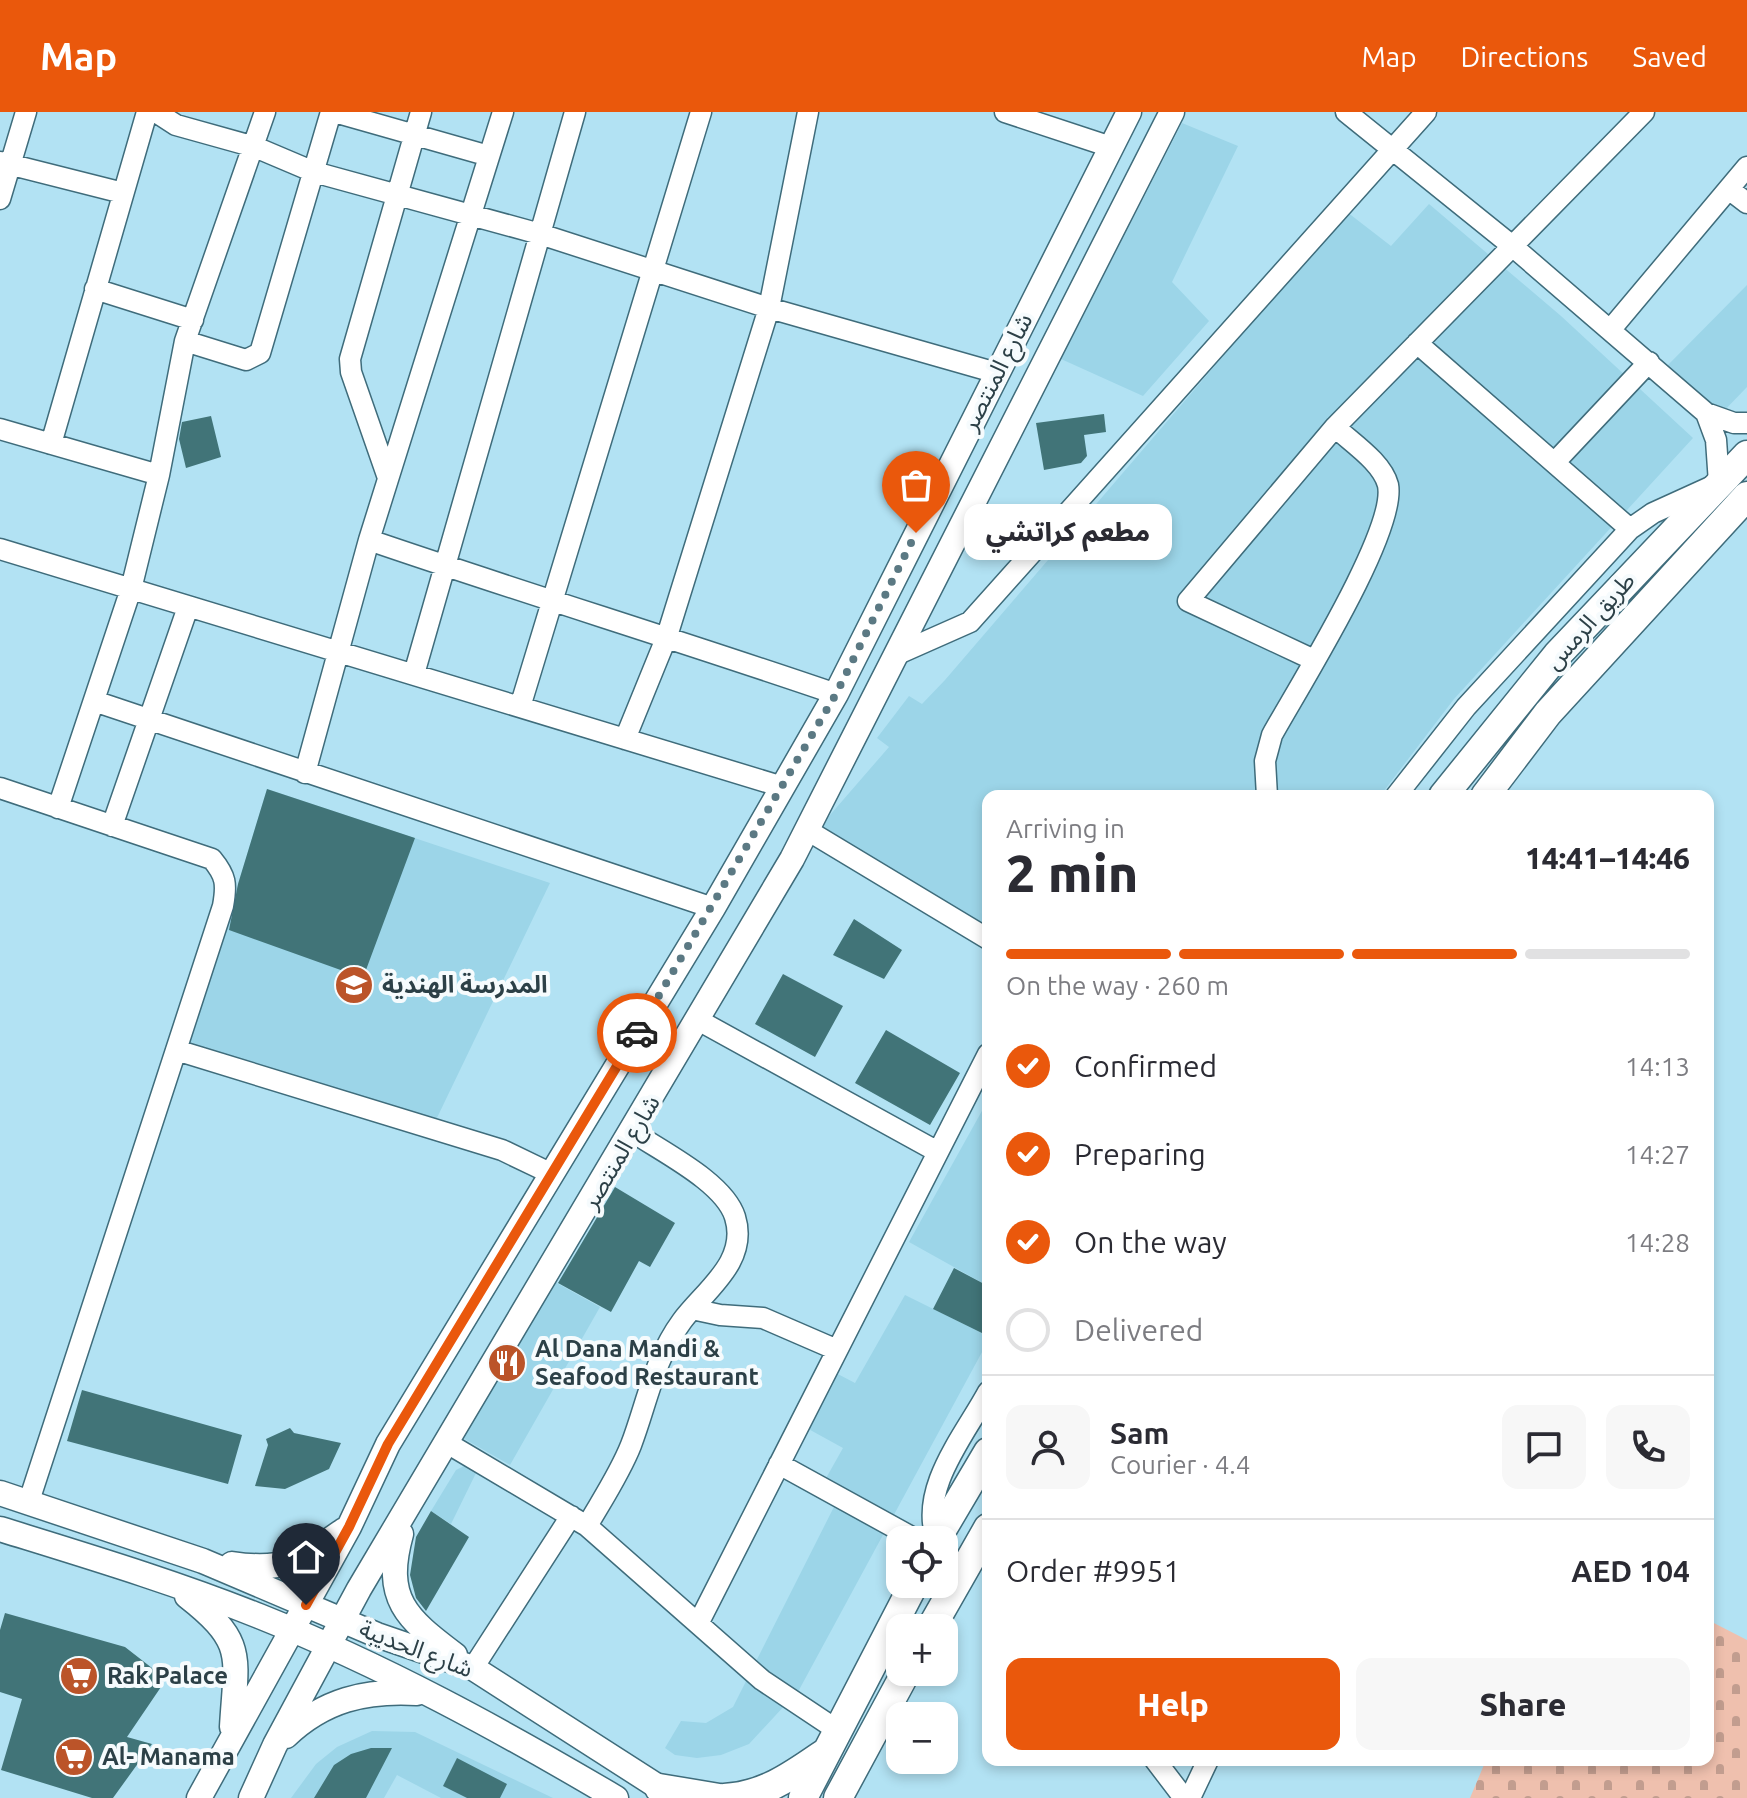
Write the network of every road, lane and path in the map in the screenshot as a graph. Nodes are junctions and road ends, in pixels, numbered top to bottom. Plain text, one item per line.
1 (26, 112) edge
2 (147, 112) edge
3 (156, 112) edge
4 (265, 112) edge
5 (333, 112) edge
6 (421, 112) edge
7 (503, 112) edge
8 (575, 112) edge
9 (701, 112) edge
10 (808, 112) edge
11 (1005, 112) edge
12 (1129, 112) edge
13 (1172, 112) edge
14 (1346, 112) edge
15 (1426, 112) edge
16 (1644, 112) edge
17 (414, 134) junction
18 (255, 147) junction
19 (1111, 147) junction
20 (1393, 148) junction
21 (489, 156) junction
22 (5, 164) edge
23 (1747, 167) edge
24 (314, 172) junction
25 (1730, 190) junction
26 (123, 193) junction
27 (396, 195) junction
28 (0, 199) edge
29 (1747, 203) edge
30 (470, 215) junction
31 (540, 234) junction
32 (1511, 245) junction
33 (653, 271) junction
34 (95, 289) junction
35 (769, 308) junction
36 (193, 320) junction
37 (1611, 329) junction
38 (185, 341) junction
39 (1417, 343) junction
40 (1649, 362) junction
41 (997, 373) junction
42 (1706, 413) junction
43 (1747, 423) edge
44 (1335, 427) junction
45 (0, 429) edge
46 (51, 444) junction
47 (1747, 455) edge
48 (1555, 462) junction
49 (159, 475) junction
50 (388, 478) junction
51 (1719, 483) junction
52 (1747, 496) edge
53 (1630, 529) junction
54 (369, 540) junction
55 (0, 549) edge
56 (445, 566) junction
57 (131, 589) junction
58 (552, 603) junction
59 (188, 607) junction
60 (667, 636) junction
61 (339, 652) junction
62 (900, 653) junction
63 (1314, 660) junction
64 (414, 674) junction
65 (836, 694) junction
66 (94, 701) junction
67 (520, 707) junction
68 (149, 720) junction
69 (625, 739) junction
70 (305, 773) junction
71 (783, 787) junction
72 (0, 788) edge
73 (1267, 790) edge
74 (1401, 790) edge
75 (1448, 790) edge
76 (1490, 790) edge
77 (58, 808) junction
78 (112, 826) junction
79 (807, 830) junction
80 (713, 908) junction
81 (982, 935) edge
82 (698, 1020) junction
83 (176, 1050) junction
84 (982, 1066) edge
85 (633, 1132) junction
86 (938, 1152) junction
87 (552, 1174) junction
88 (692, 1309) junction
89 (837, 1350) junction
90 (982, 1403) edge
91 (447, 1443) junction
92 (982, 1462) edge
93 (779, 1464) junction
94 (0, 1493) edge
95 (29, 1501) junction
96 (407, 1510) junction
97 (579, 1521) junction
98 (892, 1526) edge
99 (934, 1526) edge
100 (944, 1526) edge
101 (349, 1527) junction
102 (0, 1529) edge
103 (982, 1539) edge
104 (203, 1561) junction
105 (170, 1582) junction
106 (907, 1598) edge
107 (306, 1605) junction
108 (939, 1614) edge
109 (342, 1620) junction
110 (699, 1622) junction
111 (292, 1630) junction
112 (328, 1646) junction
113 (473, 1668) junction
114 (899, 1686) edge
115 (433, 1694) junction
116 (232, 1734) junction
117 (835, 1740) junction
118 (275, 1745) junction
119 (1160, 1766) edge
120 (1205, 1766) edge
121 (851, 1785) edge
122 (668, 1793) edge
123 (199, 1798) edge
124 (251, 1798) edge
125 (616, 1798) edge
126 (722, 1798) edge
127 (803, 1798) edge
128 (838, 1798) edge
129 (1184, 1798) edge
130 (1190, 1798) edge

1 - 22 street
2 - 26 street
3 - 18 street
4 - 18 street
5 - 17 street
5 - 24 street
6 - 17 street
7 - 21 street
8 - 31 street
9 - 33 street
10 - 35 street
11 - 19 street
12 - 19 main road, شارع المنتصر
13 - 62 main road, شارع المنتصر
14 - 20 street
15 - 20 street
16 - 32 street
17 - 21 street
17 - 27 street
18 - 24 street
18 - 36 street
19 - 41 main road, شارع المنتصر
20 - 32 street
20 - 62 street
21 - 30 street
22 - 26 street
22 - 28 street
23 - 25 street
24 - 27 street
24 - 38 street
25 - 29 street
25 - 37 street
26 - 34 street
27 - 30 street
27 - 50 street
30 - 31 street
30 - 50 street
31 - 33 street
31 - 56 street
32 - 37 street
32 - 39 street
33 - 35 street
33 - 58 street
34 - 36 street
34 - 46 street
35 - 41 street
35 - 60 street
36 - 38 street
37 - 40 street
38 - 49 street
39 - 44 street
39 - 48 street
40 - 42 street
40 - 48 street
41 - 65 main road, شارع المنتصر
42 - 43 street
42 - 51 street
44 - 63 street
44 - 63 street
45 - 46 street
46 - 49 street
47 - 51 highway, طريق الرمس
48 - 53 street
49 - 57 street
50 - 54 street
51 - 53 street
51 - 75 highway, طريق الرمس
52 - 76 highway, طريق الرمس
53 - 74 street
54 - 56 street
54 - 61 street
55 - 57 street
56 - 58 street
56 - 64 street
57 - 59 street
57 - 66 street
58 - 60 street
58 - 67 street
59 - 61 street
59 - 68 street
60 - 65 street
60 - 69 street
61 - 64 street
61 - 70 street
62 - 79 main road, شارع المنتصر
63 - 73 street
64 - 67 street
65 - 71 main road, شارع المنتصر
66 - 68 street
66 - 77 street
67 - 69 street
68 - 70 street
68 - 78 street
69 - 71 street
70 - 80 street
71 - 80 main road, شارع المنتصر
72 - 77 street
77 - 78 street
78 - 83 street
79 - 81 street
79 - 82 main road, شارع المنتصر
80 - 87 main road, شارع المنتصر
82 - 85 main road, شارع المنتصر
82 - 86 street
83 - 87 street
83 - 95 street
84 - 86 street
85 - 88 street
85 - 91 main road, شارع المنتصر
86 - 89 street
87 - 101 main road, شارع المنتصر
88 - 89 street
88 - 97 street
89 - 93 street
90 - 99 street
91 - 96 main road, شارع المنتصر
91 - 97 street
92 - 100 highway
93 - 98 street
93 - 110 street
94 - 95 main road, شارع الحديبة
95 - 104 main road, شارع الحديبة
96 - 109 main road, شارع المنتصر
96 - 113 main road
97 - 110 street
97 - 113 street
101 - 104 main road
101 - 107 main road, شارع المنتصر
102 - 105 main road, شارع الحديبة
103 - 108 highway
104 - 107 main road, شارع الحديبة
105 - 111 main road, شارع الحديبة
105 - 116 main road
106 - 117 highway
107 - 109 main road, شارع الحديبة
107 - 111 main road, شارع المنتصر
109 - 112 main road, شارع المنتصر
109 - 113 main road, شارع الحديبة
110 - 117 street
111 - 112 main road, شارع الحديبة
111 - 116 main road, شارع المنتصر
112 - 115 main road, شارع الحديبة
112 - 118 main road, شارع المنتصر
113 - 122 main road, شارع الحديبة
114 - 121 highway
115 - 118 main road
115 - 125 main road, شارع الحديبة
116 - 123 main road, شارع المنتصر
117 - 126 highway
117 - 127 highway
118 - 124 main road, شارع المنتصر
119 - 129 street
120 - 130 street
121 - 128 highway
122 - 126 highway

